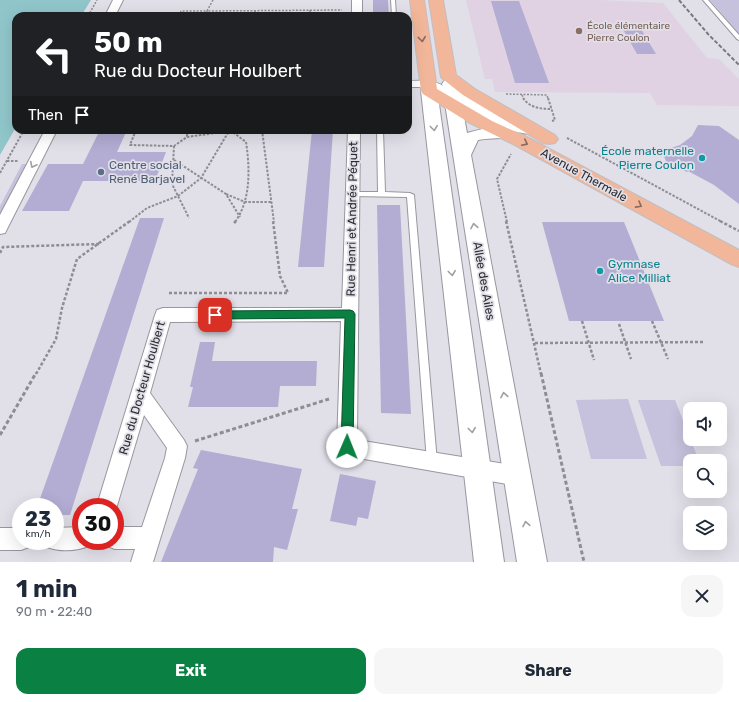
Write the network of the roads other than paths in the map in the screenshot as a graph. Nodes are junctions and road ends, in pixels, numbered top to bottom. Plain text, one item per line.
1 (118, 0) edge
2 (393, 0) edge
3 (418, 0) edge
4 (436, 0) edge
5 (705, 0) edge
6 (112, 12) edge
7 (394, 12) edge
8 (739, 38) edge
9 (412, 85) edge
10 (442, 90) junction
11 (412, 92) edge
12 (501, 133) junction
13 (49, 134) edge
14 (354, 134) edge
15 (380, 134) edge
16 (528, 134) junction
17 (462, 155) junction
18 (353, 194) junction
19 (382, 195) junction
20 (0, 229) edge
21 (739, 244) edge
22 (739, 259) edge
23 (350, 314) junction
24 (140, 395) junction
25 (432, 462) junction
26 (477, 469) junction
27 (518, 476) junction
28 (109, 498) edge
29 (124, 538) edge
30 (149, 538) junction
31 (0, 539) edge
32 (12, 539) edge
33 (142, 562) edge
34 (489, 562) edge
35 (532, 562) edge

1 - 6 street
2 - 7 lane
3 -> 10 main road, Allée des Ailes
4 - 10 main road, Allée des Ailes
5 - 8 lane
9 - 10 street
10 - 11 street
10 - 12 main road, Avenue Thermale
10 - 16 main road, Avenue Thermale
10 - 17 main road, Allée des Ailes
10 -> 26 main road, Allée des Ailes
12 - 16 main road, Avenue Thermale
12 - 17 main road
13 -> 20 street
14 - 18 street, Rue Henri et Andrée Péquet
15 - 19 lane
16 - 21 main road, Avenue Thermale
16 -> 22 main road, Avenue Thermale
27 -> 17 main road, Allée des Ailes
18 - 19 lane
18 - 23 street, Rue Henri et Andrée Péquet
19 - 25 lane
23 - 24 street, Rue du Docteur Houlbert
23 - 25 street, Rue Henri et Andrée Péquet
24 - 28 street, Rue du Docteur Houlbert
24 - 30 street
25 - 26 street, Rue Henri et Andrée Péquet
26 - 27 street, Rue Henri et Andrée Péquet
26 - 34 main road, Allée des Ailes
35 -> 27 main road, Allée des Ailes
29 - 30 street
30 - 33 street
31 - 32 street

